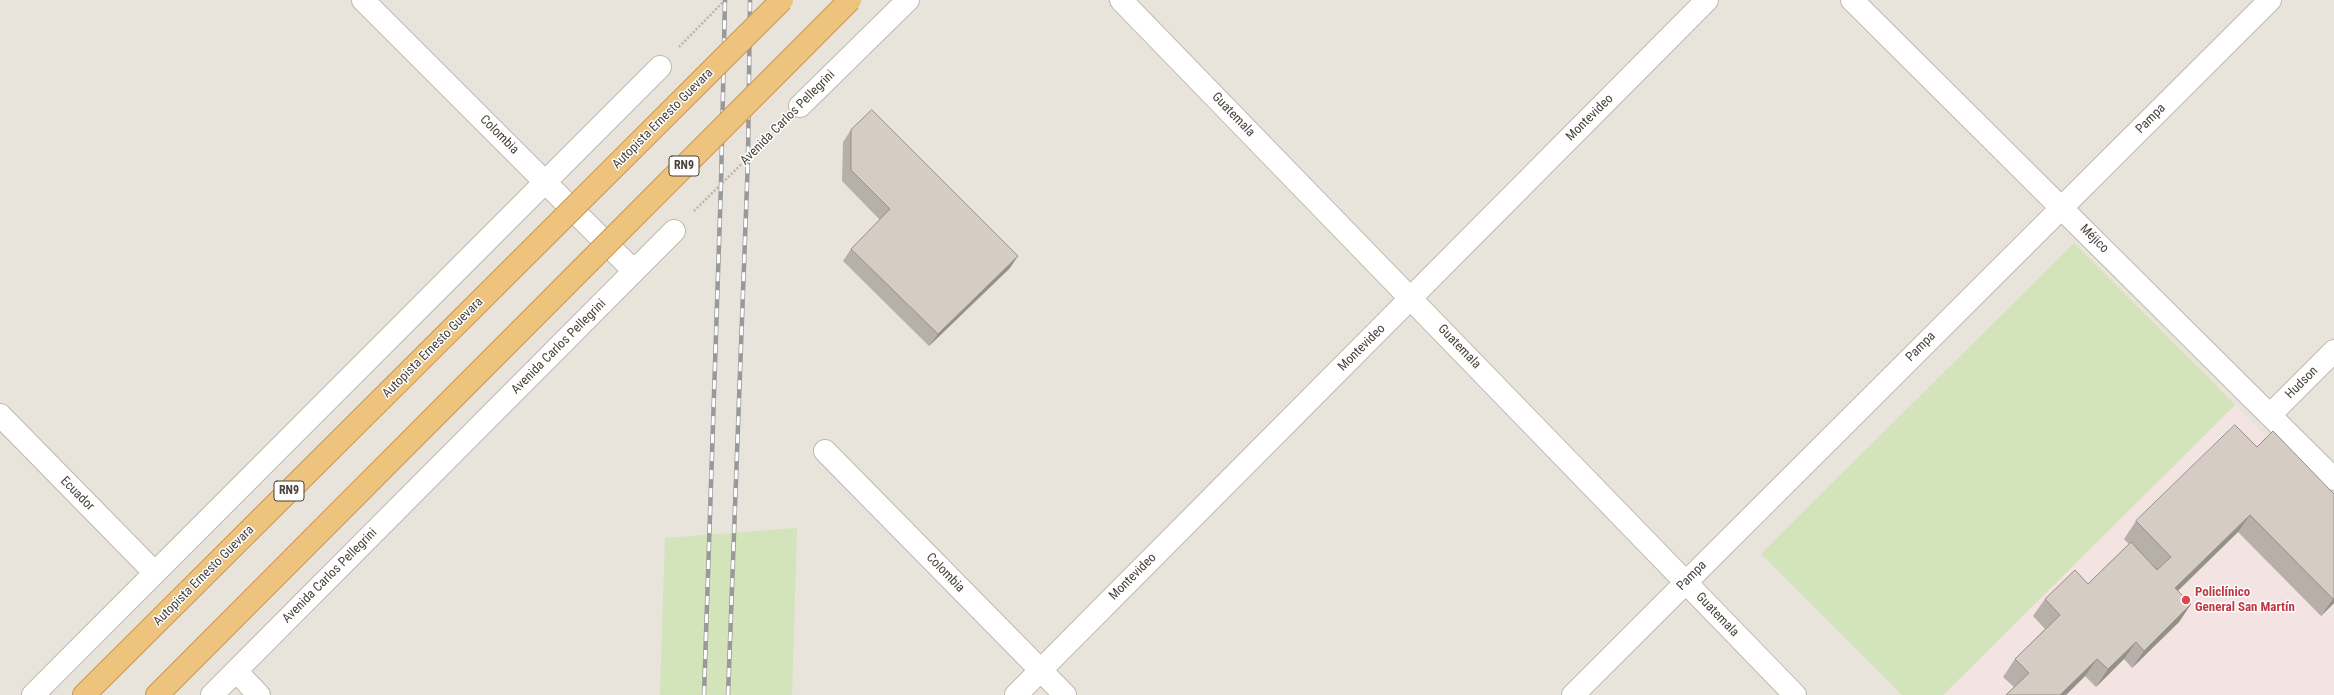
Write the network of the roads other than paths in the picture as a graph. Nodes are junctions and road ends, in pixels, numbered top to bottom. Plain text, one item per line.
1 (363, 0) edge
2 (782, 0) edge
3 (850, 0) edge
4 (908, 0) edge
5 (1121, 0) edge
6 (1707, 0) edge
7 (1852, 0) edge
8 (2270, 0) edge
9 (660, 67) road end
10 (800, 106) road end
11 (544, 181) junction
12 (2062, 207) junction
13 (674, 231) road end
14 (634, 271) junction
15 (1411, 298) junction
16 (2334, 351) edge
17 (0, 415) edge
18 (2270, 415) junction
19 (825, 451) dead end
20 (2334, 479) edge
21 (155, 572) junction
22 (1686, 582) junction
23 (1041, 670) junction
24 (236, 671) junction
25 (33, 695) edge
26 (84, 695) edge
27 (157, 695) edge
28 (212, 695) edge
29 (259, 695) edge
30 (1016, 695) edge
31 (1065, 695) edge
32 (1573, 695) edge
33 (1795, 695) edge

1 - 11 street, Colombia
2 - 26 highway, Autopista Ernesto Guevara / RN9, bridge
3 - 27 highway, RN9, bridge
4 - 10 street, Avenida Carlos Pellegrini
5 - 15 street, Guatemala
6 - 15 street, Montevideo
7 - 12 street, Méjico
8 - 12 street, Pampa
9 - 11 street
11 - 14 street, Colombia
11 - 21 street
12 - 18 street, Méjico
12 - 22 street, Pampa
13 - 14 street, Avenida Carlos Pellegrini
14 - 24 street, Avenida Carlos Pellegrini
15 - 22 street, Guatemala
15 - 23 street, Montevideo
16 - 18 street, Hudson
17 - 21 street, Ecuador
18 - 20 street, Méjico
19 - 23 street, Colombia
21 - 25 street
22 - 32 street, Pampa
22 - 33 street, Guatemala
23 - 30 street, Montevideo
23 - 31 street, Colombia
24 - 28 street, Avenida Carlos Pellegrini
24 - 29 street

